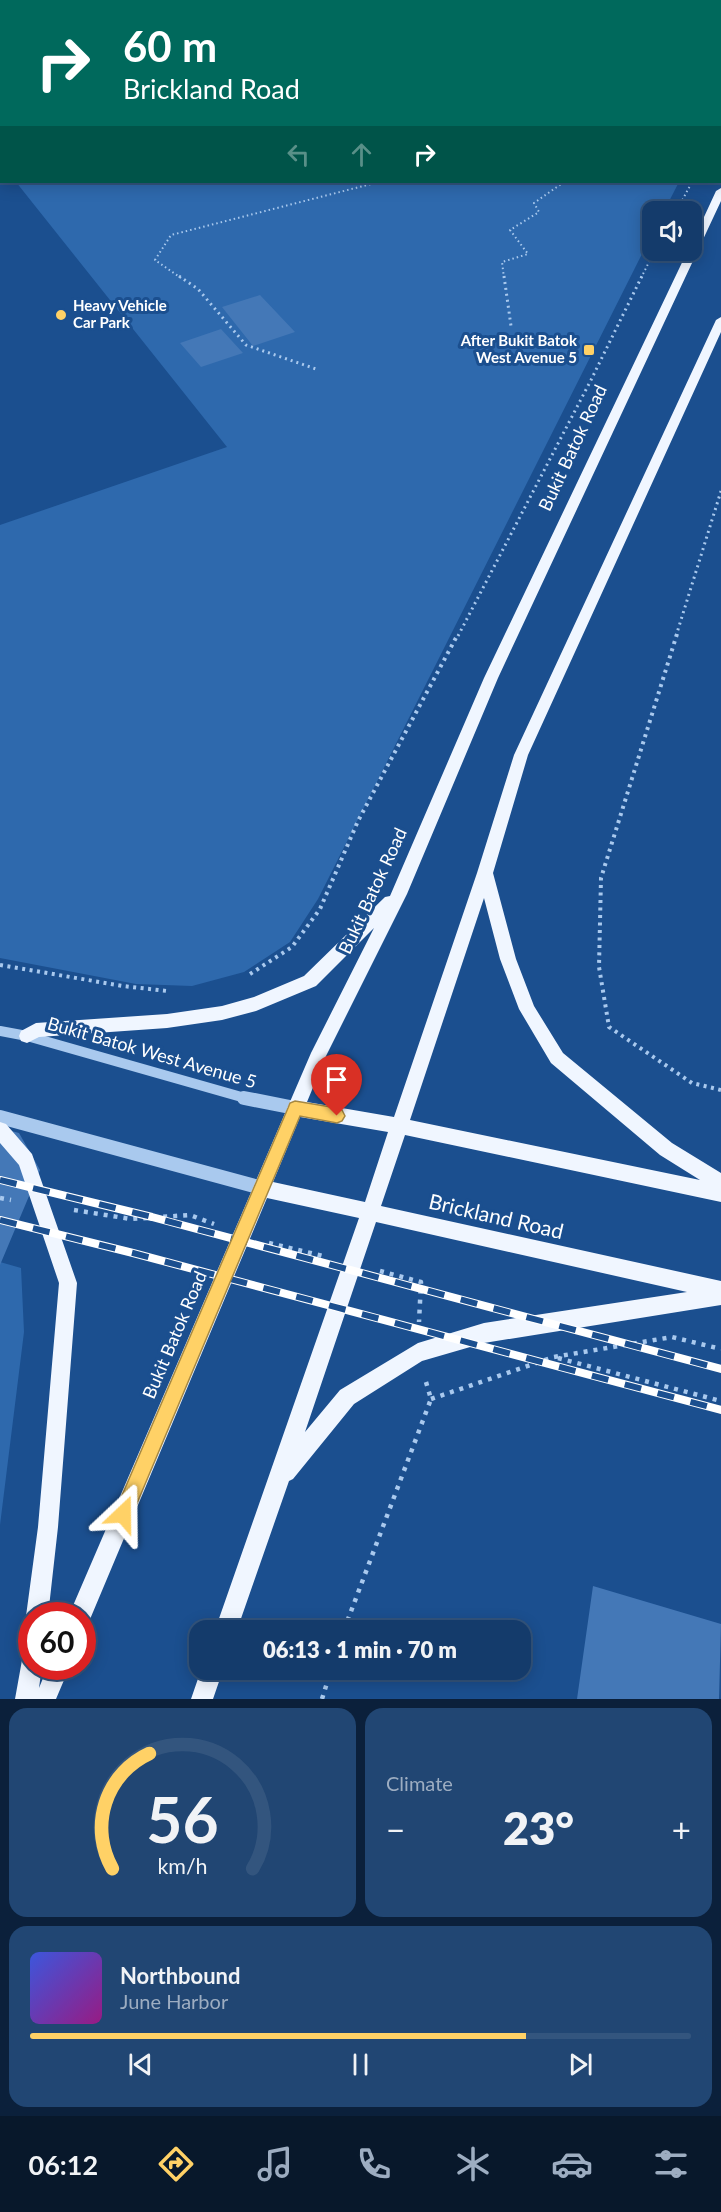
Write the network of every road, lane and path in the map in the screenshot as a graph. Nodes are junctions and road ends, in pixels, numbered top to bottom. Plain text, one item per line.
1 (375, 183) edge
2 (563, 183) edge
3 (691, 183) edge
4 (721, 191) edge
5 (682, 201) edge
6 (721, 214) edge
7 (706, 223) junction
8 (649, 261) edge
9 (721, 320) edge
10 (511, 326) dead end
11 (319, 370) dead end
12 (721, 491) edge
13 (485, 873) junction
14 (399, 894) junction
15 (0, 965) edge
16 (246, 976) dead end
17 (175, 991) dead end
18 (0, 1031) edge
19 (27, 1036) junction
20 (721, 1090) edge
21 (295, 1108) junction
22 (0, 1117) edge
23 (399, 1126) junction
24 (0, 1130) edge
25 (721, 1183) edge
26 (262, 1188) junction
27 (721, 1193) edge
28 (370, 1212) junction
29 (721, 1290) edge
30 (721, 1296) edge
31 (721, 1349) edge
32 (555, 1357) junction
33 (721, 1401) edge
34 (279, 1481) junction
35 (39, 1602) edge
36 (86, 1602) edge
37 (230, 1620) edge
38 (348, 1620) edge
39 (29, 1680) edge
40 (53, 1680) edge
41 (209, 1680) edge
42 (329, 1680) edge
43 (26, 1699) edge
44 (45, 1699) edge
45 (202, 1699) edge
46 (322, 1699) edge

1 - 11 path
2 - 10 path
3 - 5 path
4 - 7 main road, Bukit Batok Road
6 - 7 main road
7 - 14 main road, Bukit Batok Road
8 - 16 path
9 - 13 main road
12 - 20 path
13 - 23 main road
13 - 25 main road
14 - 19 main road
14 - 21 main road, Bukit Batok Road
15 - 17 path
18 - 19 street, Bukit Batok West Avenue 5
19 - 21 street, Bukit Batok West Avenue 5
21 - 23 main road
21 - 26 main road, Bukit Batok Road
22 - 26 street
23 - 27 main road
23 - 28 main road
24 - 35 main road
26 - 28 main road, Brickland Road
26 - 36 main road, Bukit Batok Road
28 - 29 main road, Brickland Road
28 - 34 main road
30 - 34 main road
31 - 32 path
32 - 33 path
32 - 38 path
34 - 37 main road
39 - 43 main road
40 - 44 main road
41 - 45 main road
42 - 46 path

